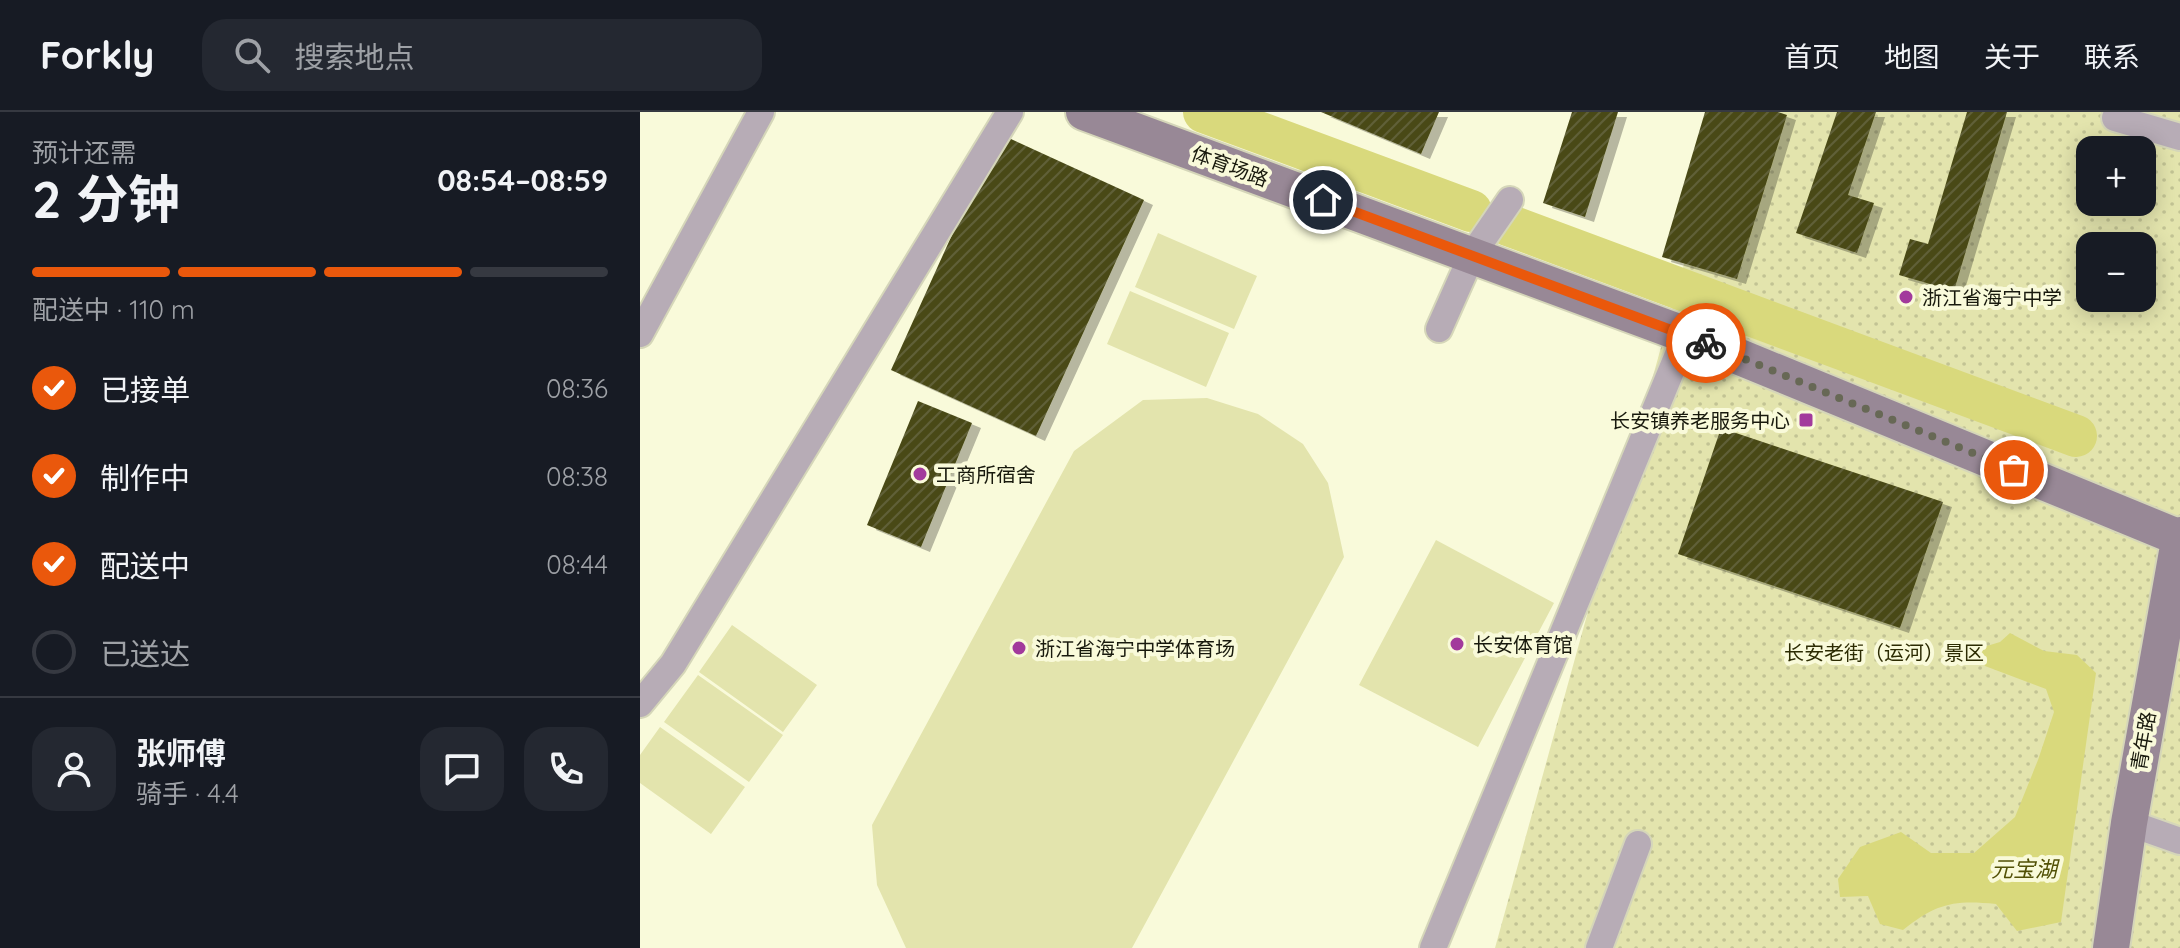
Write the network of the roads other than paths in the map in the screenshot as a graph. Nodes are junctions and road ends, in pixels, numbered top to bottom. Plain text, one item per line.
1 (761, 112) edge
2 (1010, 112) edge
3 (1084, 112) edge
4 (2115, 118) dead end
5 (2180, 137) edge
6 (1510, 200) dead end
7 (1472, 255) junction
8 (1439, 329) dead end
9 (640, 334) edge
10 (1686, 335) junction
11 (2180, 537) edge
12 (640, 704) edge
13 (2129, 823) junction
14 (2180, 841) edge
15 (1638, 844) dead end
16 (1433, 948) edge
17 (1599, 948) edge
18 (2111, 948) edge

1 - 9 street
2 - 12 street
3 - 7 street, 体育场路
4 - 5 street
6 - 7 street
7 - 8 street
7 - 10 street, 体育场路
10 - 11 street, 体育场路
10 - 16 street
11 - 13 street, 青年路
13 - 14 street
13 - 18 street, 青年路
15 - 17 street

